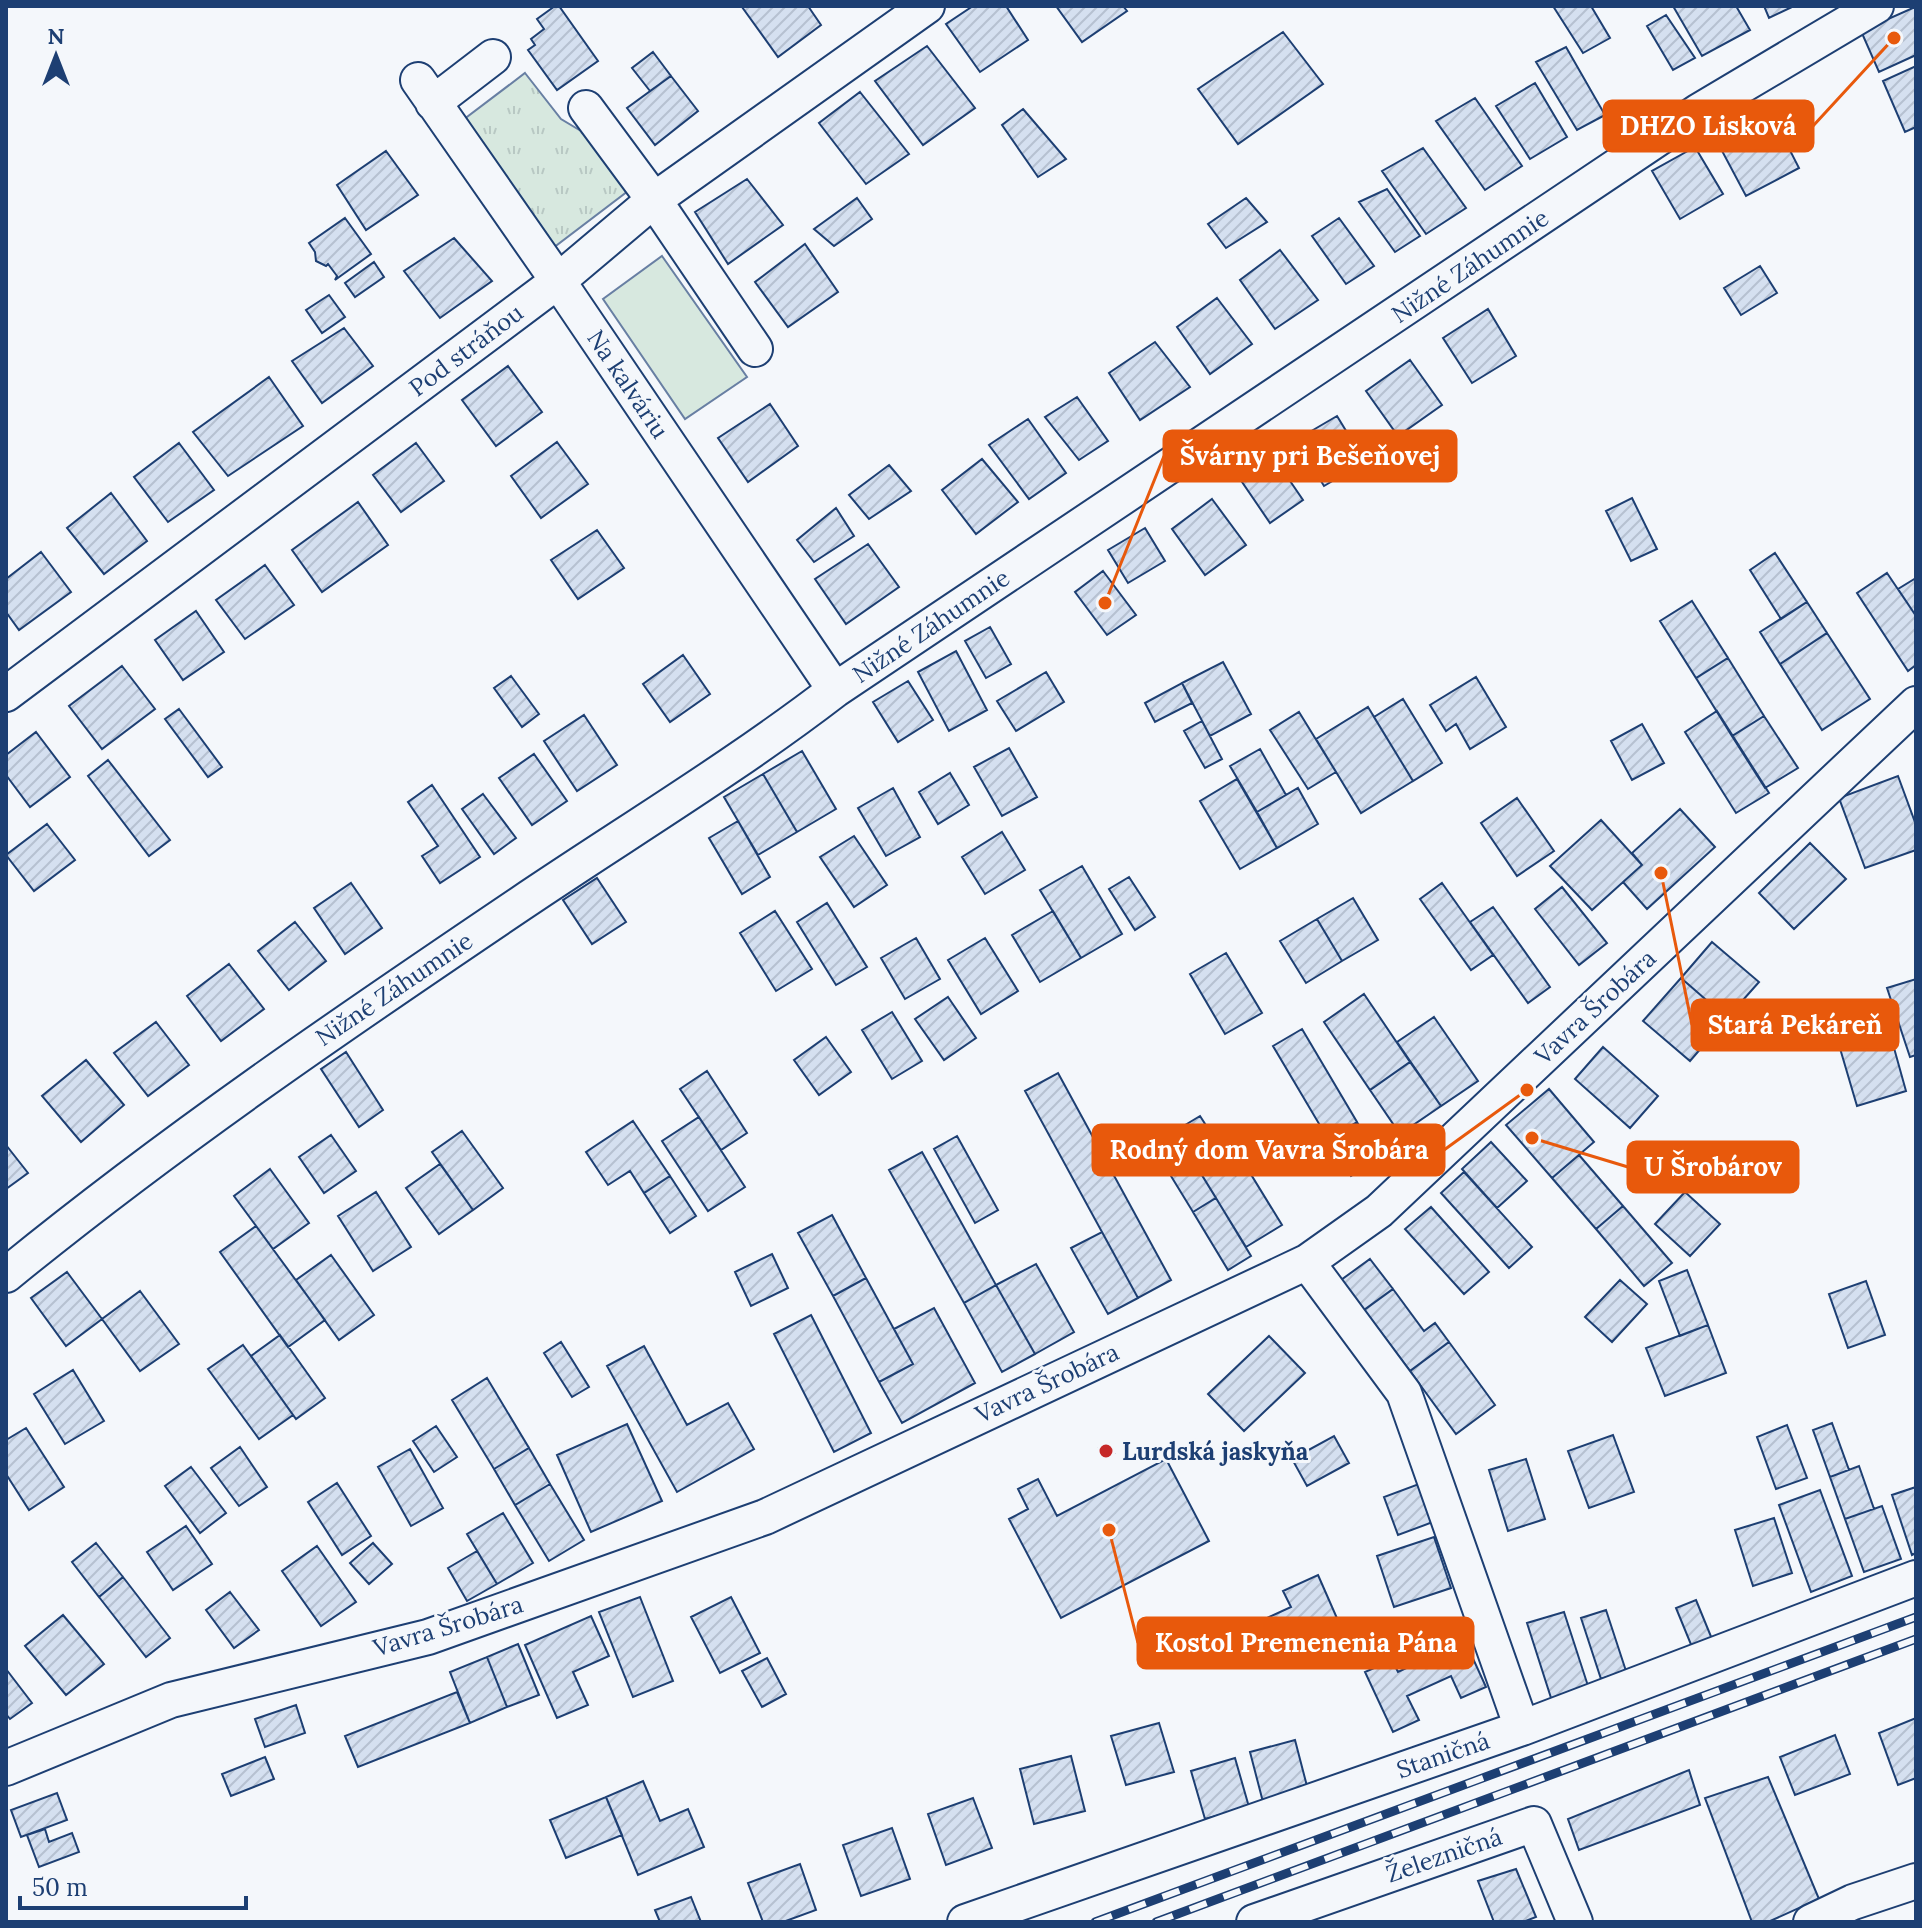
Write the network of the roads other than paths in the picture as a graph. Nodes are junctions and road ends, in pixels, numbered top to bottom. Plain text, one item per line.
1 (927, 6) edge
2 (1876, 6) edge
3 (493, 57) dead end
4 (586, 108) dead end
5 (654, 200) junction
6 (558, 281) junction
7 (755, 349) dead end
8 (835, 690) junction
9 (6, 694) edge
10 (1916, 704) edge
11 (1307, 1262) junction
12 (6, 1275) edge
13 (1916, 1578) edge
14 (1522, 1728) junction
15 (6, 1768) edge
16 (1916, 1881) edge
17 (965, 1922) edge
18 (1254, 1922) edge
19 (1575, 1922) edge
20 (1811, 1922) edge

1 - 5 street, Pod stráňou
2 - 8 street, Nižné Záhumnie
3 - 6 street, Na kalváriu
4 - 5 street
5 - 6 street, Pod stráňou
5 - 7 street
6 - 8 street, Na kalváriu
6 - 9 street, Pod stráňou
8 - 12 street, Nižné Záhumnie
10 - 11 street, Vavra Šrobára
11 - 14 street
11 - 15 street, Vavra Šrobára
13 - 14 street, Staničná
14 - 17 street, Staničná
16 - 20 street
18 - 19 street, Železničná

